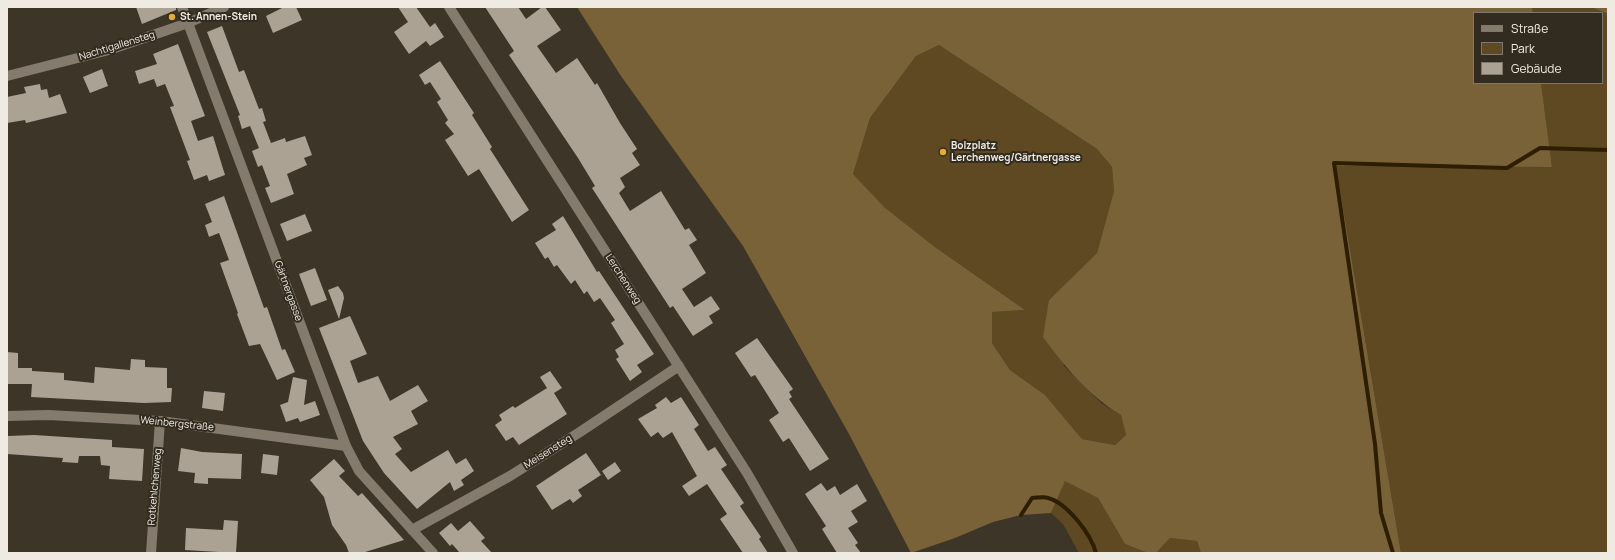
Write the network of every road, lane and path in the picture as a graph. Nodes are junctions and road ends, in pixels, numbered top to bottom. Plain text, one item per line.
1 (182, 7) edge
2 (224, 7) edge
3 (449, 7) edge
4 (188, 23) junction
5 (7, 76) edge
6 (679, 366) junction
7 (7, 416) edge
8 (160, 421) junction
9 (346, 446) junction
10 (412, 530) junction
11 (151, 553) edge
12 (433, 553) edge
13 (793, 553) edge

1 - 4 street, Gärtnergasse
2 - 4 street, Nachtigallensteg
3 - 6 street, Lerchenweg
4 - 5 street, Nachtigallensteg
4 - 9 street, Gärtnergasse
6 - 10 street, Meisensteg
6 - 13 street, Lerchenweg
7 - 8 street, Weinbergstraße
8 - 9 street, Weinbergstraße
8 - 11 street, Rotkehlchenweg
9 - 10 street, Gärtnergasse
10 - 12 street, Gärtnergasse

